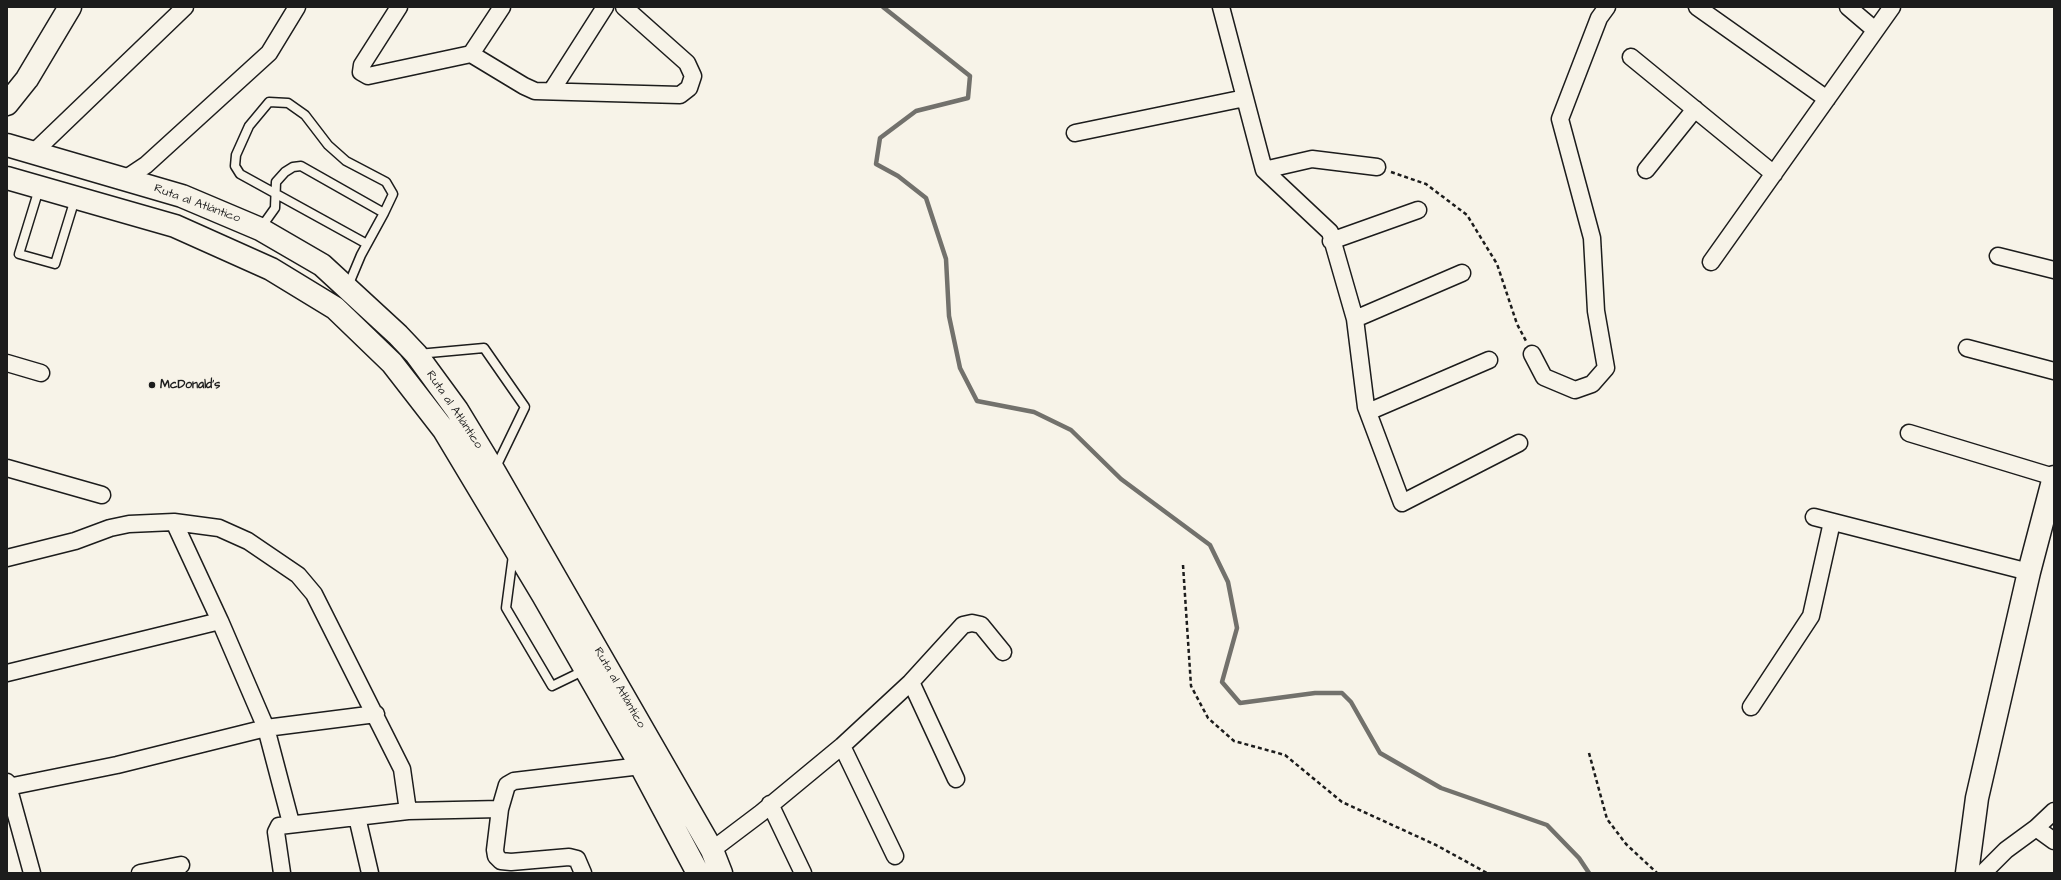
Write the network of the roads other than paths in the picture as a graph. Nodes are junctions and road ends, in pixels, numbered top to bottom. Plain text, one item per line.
1 (70, 7) edge
2 (186, 7) edge
3 (297, 7) edge
4 (399, 7) edge
5 (502, 7) edge
6 (605, 7) edge
7 (624, 7) edge
8 (1222, 7) edge
9 (1607, 7) edge
10 (1697, 7) edge
11 (1848, 7) edge
12 (1892, 7) edge
13 (1876, 30) junction
14 (471, 54) junction
15 (1632, 57) dead end
16 (552, 90) junction
17 (1245, 98) junction
18 (1827, 99) junction
19 (7, 104) edge
20 (1695, 109) junction
21 (1075, 133) dead end
22 (7, 145) edge
23 (33, 153) junction
24 (1377, 167) road end
25 (1264, 170) junction
26 (1646, 170) dead end
27 (1774, 174) junction
28 (7, 178) edge
29 (125, 179) junction
30 (40, 188) junction
31 (274, 193) junction
32 (182, 196) junction
33 (75, 199) junction
34 (1418, 210) dead end
35 (384, 214) junction
36 (175, 226) junction
37 (260, 229) junction
38 (1331, 241) junction
39 (367, 244) junction
40 (1998, 256) dead end
41 (1712, 262) dead end
42 (2054, 270) edge
43 (1462, 273) dead end
44 (347, 287) junction
45 (1355, 319) junction
46 (1967, 348) dead end
47 (416, 354) junction
48 (1532, 354) road end
49 (1489, 360) dead end
50 (7, 363) edge
51 (2054, 371) edge
52 (41, 373) dead end
53 (1368, 412) junction
54 (1909, 433) dead end
55 (1519, 443) dead end
56 (7, 468) edge
57 (494, 471) junction
58 (2054, 477) edge
59 (102, 495) dead end
60 (1814, 517) dead end
61 (174, 522) junction
62 (1832, 522) junction
63 (514, 546) junction
64 (7, 558) edge
65 (2029, 572) junction
66 (220, 621) junction
67 (1003, 652) dead end
68 (587, 669) junction
69 (7, 673) edge
70 (911, 682) junction
71 (1751, 707) dead end
72 (376, 714) junction
73 (266, 728) junction
74 (842, 746) junction
75 (641, 766) junction
76 (956, 779) dead end
77 (8, 784) edge
78 (770, 804) junction
79 (500, 809) junction
80 (408, 811) junction
81 (2054, 811) edge
82 (357, 817) junction
83 (290, 823) junction
84 (2036, 828) junction
85 (2054, 841) edge
86 (712, 850) junction
87 (895, 856) dead end
88 (181, 865) dead end
89 (32, 873) edge
90 (140, 873) edge
91 (282, 873) edge
92 (370, 873) edge
93 (583, 873) edge
94 (698, 873) edge
95 (721, 873) edge
96 (803, 873) edge
97 (1967, 873) edge
98 (1983, 873) edge

1 - 19 main road
2 - 23 street
3 - 29 street
4 - 14 street
5 - 14 street
6 - 16 street
7 - 16 street
8 - 17 street
9 - 48 street
10 - 18 street
11 - 13 street
12 - 13 street
13 - 18 street
14 - 16 street
15 - 20 street
17 - 21 street
17 - 25 street
18 - 27 street
20 - 26 street
20 - 27 street
22 - 23 main road, Ruta al Atlántico
23 - 29 main road, Ruta al Atlántico
24 - 25 street
25 - 38 street
27 - 41 street
28 - 30 main road, Ruta al Atlántico
29 - 32 main road, Ruta al Atlántico
30 - 33 main road, Ruta al Atlántico
30 - 33 lane
31 - 35 lane
31 - 35 lane
31 - 37 lane
31 - 39 lane
32 - 36 main road
32 - 37 main road, Ruta al Atlántico
33 - 36 main road, Ruta al Atlántico
34 - 38 street
35 - 39 lane
36 - 63 main road, Ruta al Atlántico
37 - 44 main road, Ruta al Atlántico
38 - 45 street
39 - 44 lane
40 - 42 street
43 - 45 street
44 - 47 main road, Ruta al Atlántico
45 - 53 street
46 - 51 street
47 - 57 main road, Ruta al Atlántico
47 - 57 lane
49 - 53 street
50 - 52 street
53 - 55 street
54 - 58 street
56 - 59 street
57 - 86 main road, Ruta al Atlántico
58 - 65 main road
60 - 62 street
61 - 64 street
61 - 66 street
61 - 72 street
62 - 65 street
62 - 71 street
63 - 68 main road, Ruta al Atlántico
63 - 68 lane
65 - 97 main road
66 - 69 street
66 - 73 street
67 - 70 street
68 - 75 main road, Ruta al Atlántico
70 - 74 street
70 - 76 street
72 - 73 street
72 - 80 street
73 - 77 street
73 - 83 street
74 - 78 street
74 - 87 street
75 - 79 street
75 - 94 main road, Ruta al Atlántico
77 - 89 street
78 - 86 street
78 - 96 street
79 - 80 street
79 - 93 street
80 - 82 street
81 - 84 street
82 - 83 street
82 - 92 street
83 - 91 street
84 - 85 street
84 - 98 street
86 - 95 main road, Ruta al Atlántico
88 - 90 street

